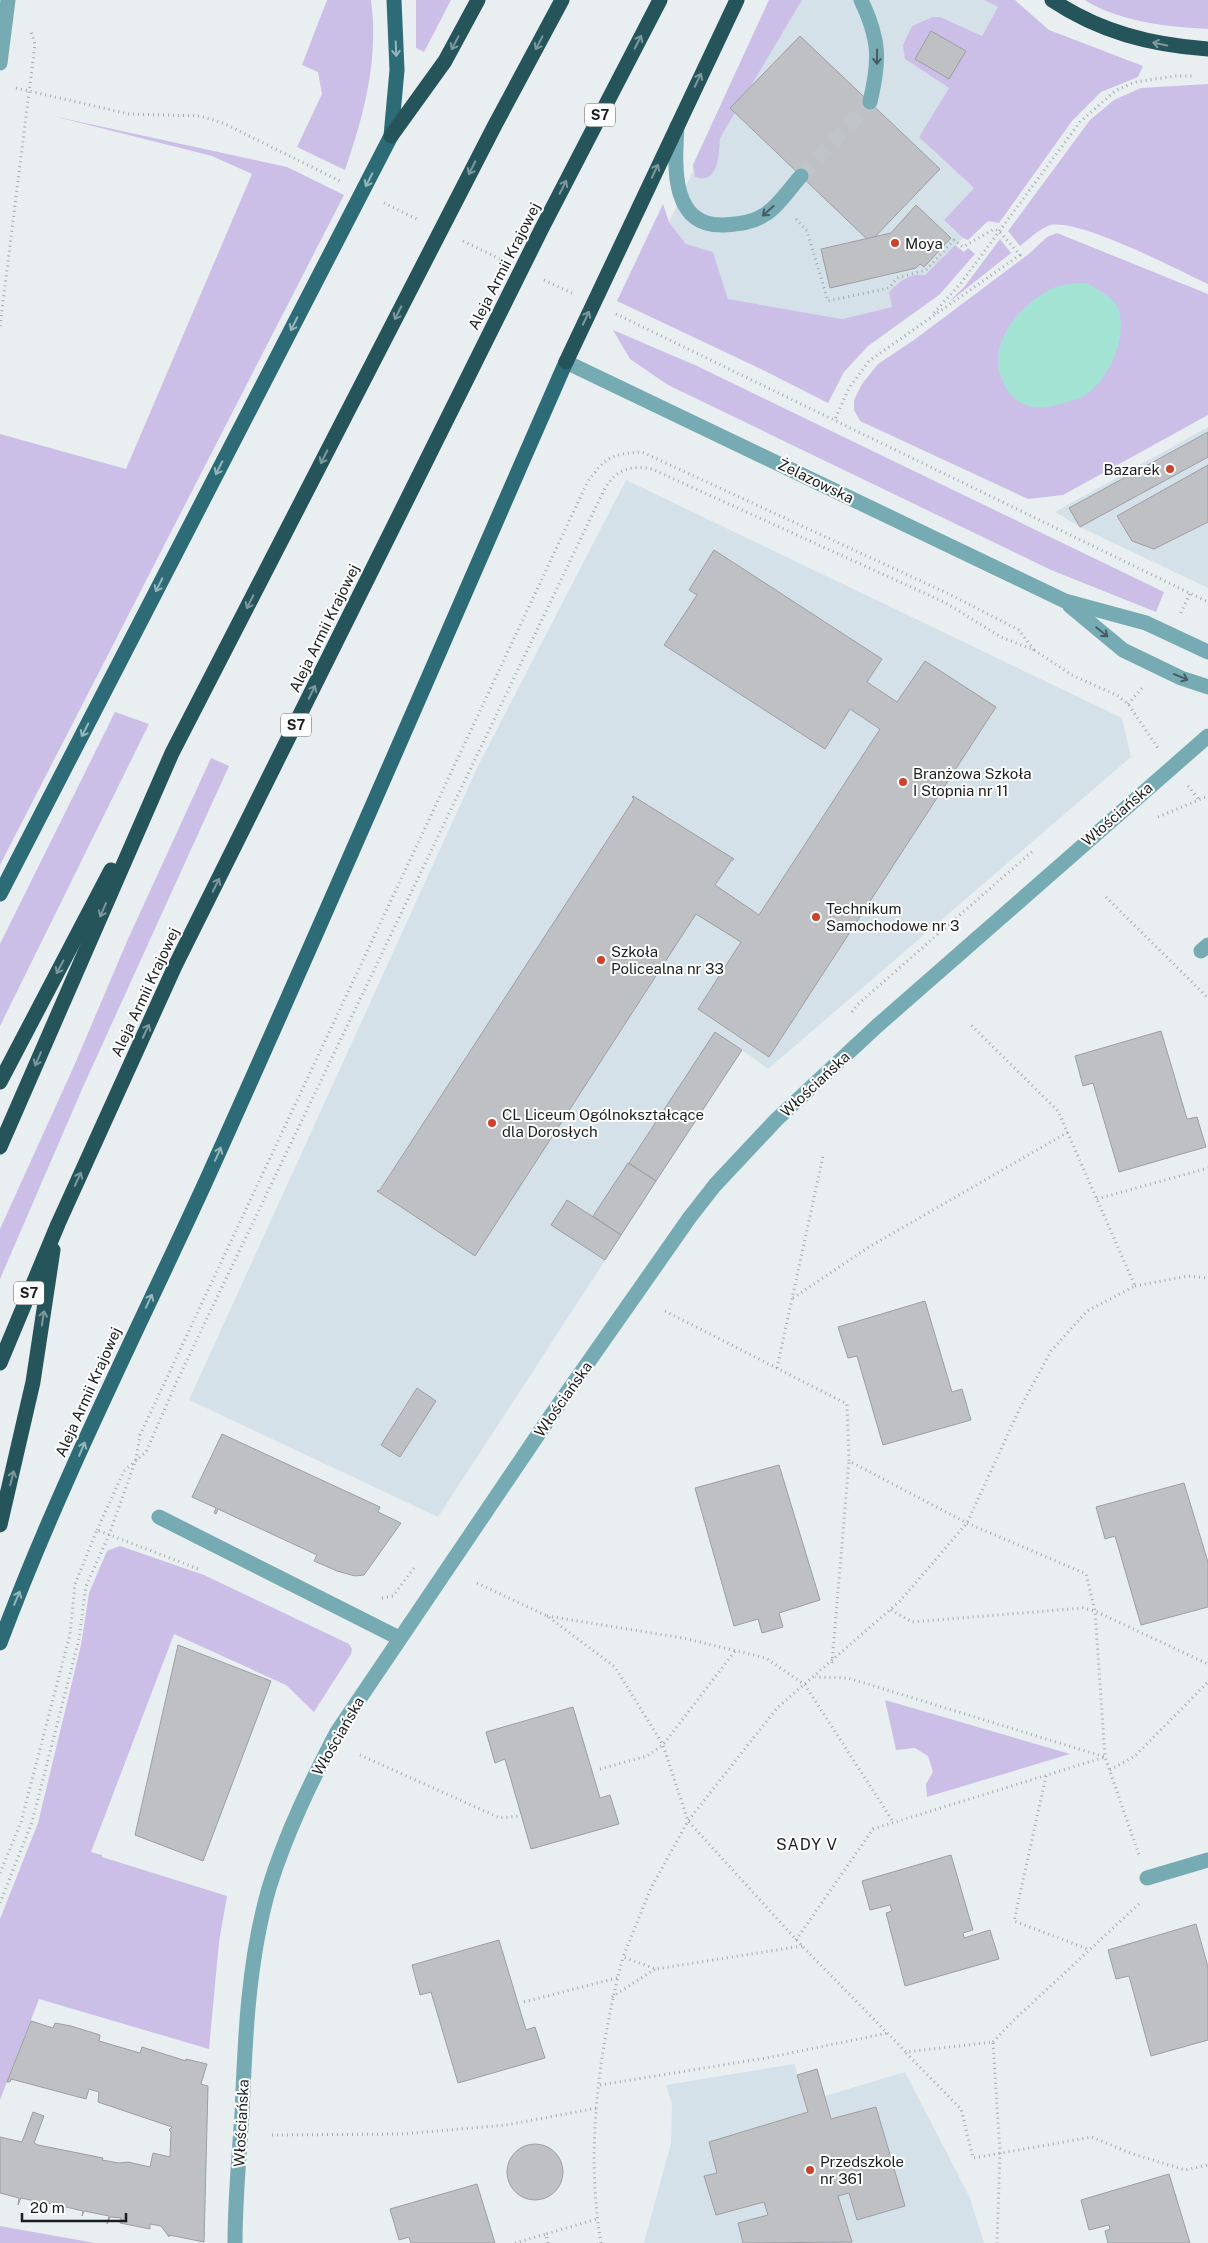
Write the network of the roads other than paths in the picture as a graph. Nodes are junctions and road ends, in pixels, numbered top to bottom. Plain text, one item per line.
1 (8, 0) edge
2 (394, 0) edge
3 (478, 0) edge
4 (562, 0) edge
5 (660, 0) edge
6 (737, 0) edge
7 (861, 0) edge
8 (1052, 0) edge
9 (1208, 49) edge
10 (0, 63) edge
11 (870, 102) tunnel mouth
12 (677, 124) junction
13 (391, 136) junction
14 (801, 176) tunnel mouth
15 (566, 362) junction
16 (1065, 602) junction
17 (1208, 652) edge
18 (1208, 687) edge
19 (1208, 736) edge
20 (172, 754) junction
21 (0, 894) edge
22 (0, 1082) edge
23 (0, 1147) edge
24 (58, 1224) junction
25 (0, 1362) edge
26 (159, 1517) dead end
27 (0, 1525) edge
28 (399, 1638) junction
29 (0, 1643) edge
30 (1208, 1860) edge
31 (1147, 1878) road end
32 (235, 2243) edge

1 - 10 street
2 -> 13 main road
3 -> 13 highway
4 -> 20 highway
24 -> 5 highway, Aleja Armii Krajowej / S7
12 -> 6 highway
7 -> 11 street
9 -> 8 highway
14 -> 12 street
15 -> 12 highway
13 -> 21 main road
15 - 16 street, Żelazowska
29 -> 15 main road, Aleja Armii Krajowej
16 - 17 street, Żelazowska
16 -> 18 street, Żelazowska
19 - 28 street, Włościańska
20 -> 22 highway
20 -> 23 highway
24 - 25 highway, Aleja Armii Krajowej / S7
27 -> 24 highway
26 - 28 street
28 - 32 street, Włościańska
30 - 31 street

